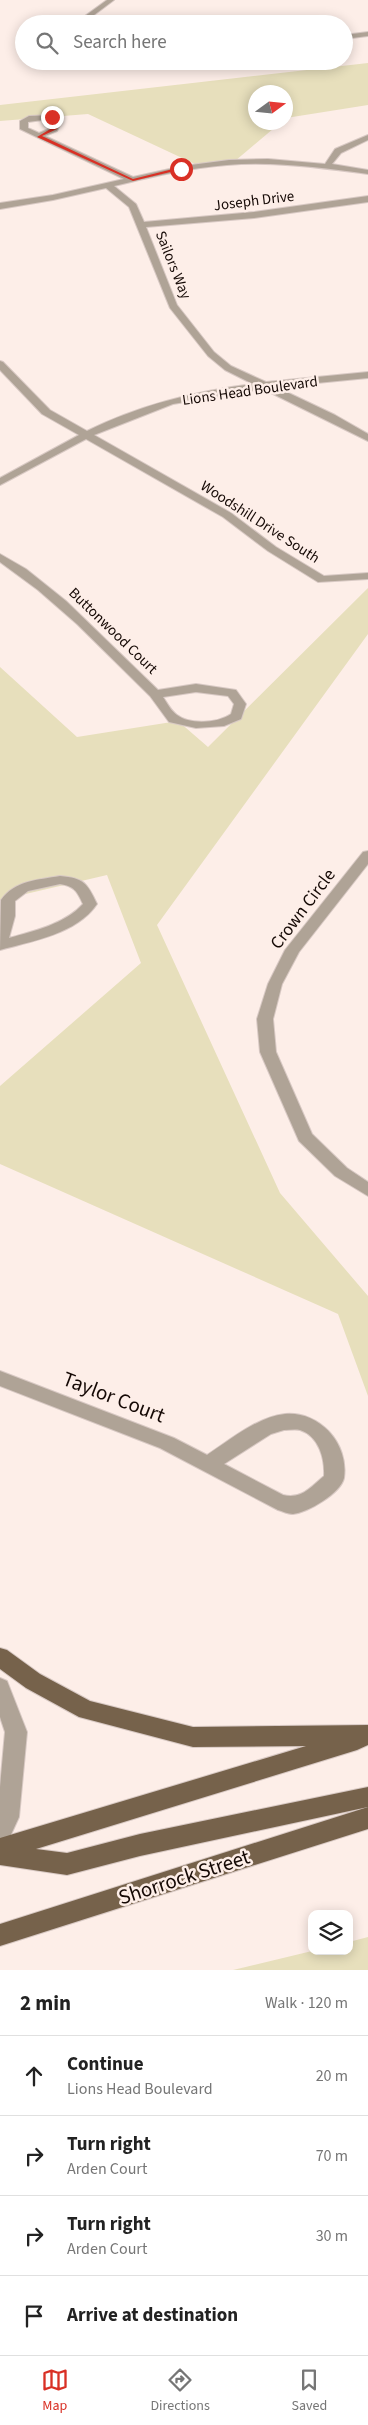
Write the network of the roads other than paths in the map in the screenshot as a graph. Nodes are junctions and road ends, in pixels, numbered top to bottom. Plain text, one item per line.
1 (111, 0) edge
2 (90, 15) edge
3 (367, 31) edge
4 (353, 35) edge
5 (39, 136) dead end
6 (368, 137) edge
7 (327, 166) junction
8 (368, 172) edge
9 (133, 180) junction
10 (109, 186) junction
11 (368, 199) edge
12 (0, 206) edge
13 (142, 225) junction
14 (0, 364) edge
15 (368, 375) edge
16 (264, 387) junction
17 (88, 436) junction
18 (368, 438) edge
19 (0, 482) edge
20 (0, 557) edge
21 (368, 576) edge
22 (155, 694) junction
23 (368, 855) edge
24 (0, 943) edge
25 (368, 1190) edge
26 (0, 1378) edge
27 (208, 1464) junction
28 (0, 1657) edge
29 (0, 1688) edge
30 (368, 1736) edge
31 (368, 1797) edge
32 (368, 1818) edge
33 (0, 1833) edge
34 (0, 1849) edge
35 (0, 1854) edge
36 (0, 1935) edge

1 - 2 street
3 - 4 street
5 - 9 street
6 - 7 street
7 - 8 street
7 - 9 street
9 - 10 street
10 - 12 street
10 - 13 street, Sailors Way
11 - 13 street, Joseph Drive
13 - 16 street, Sailors Way
14 - 17 street, Woodshill Drive South
15 - 16 street, Lions Head Boulevard
16 - 17 street, Lions Head Boulevard
16 - 18 street, Sailors Way
17 - 19 street, Lions Head Boulevard
17 - 21 street, Woodshill Drive South
20 - 22 street, Buttonwood Court
22 - 22 street, Buttonwood Court
23 - 25 street, Crown Circle
24 - 24 street
26 - 27 street, Taylor Court
27 - 27 street, Taylor Court
28 - 30 main road
29 - 33 street
30 - 34 main road
31 - 35 main road
32 - 36 main road, Shorrock Street

